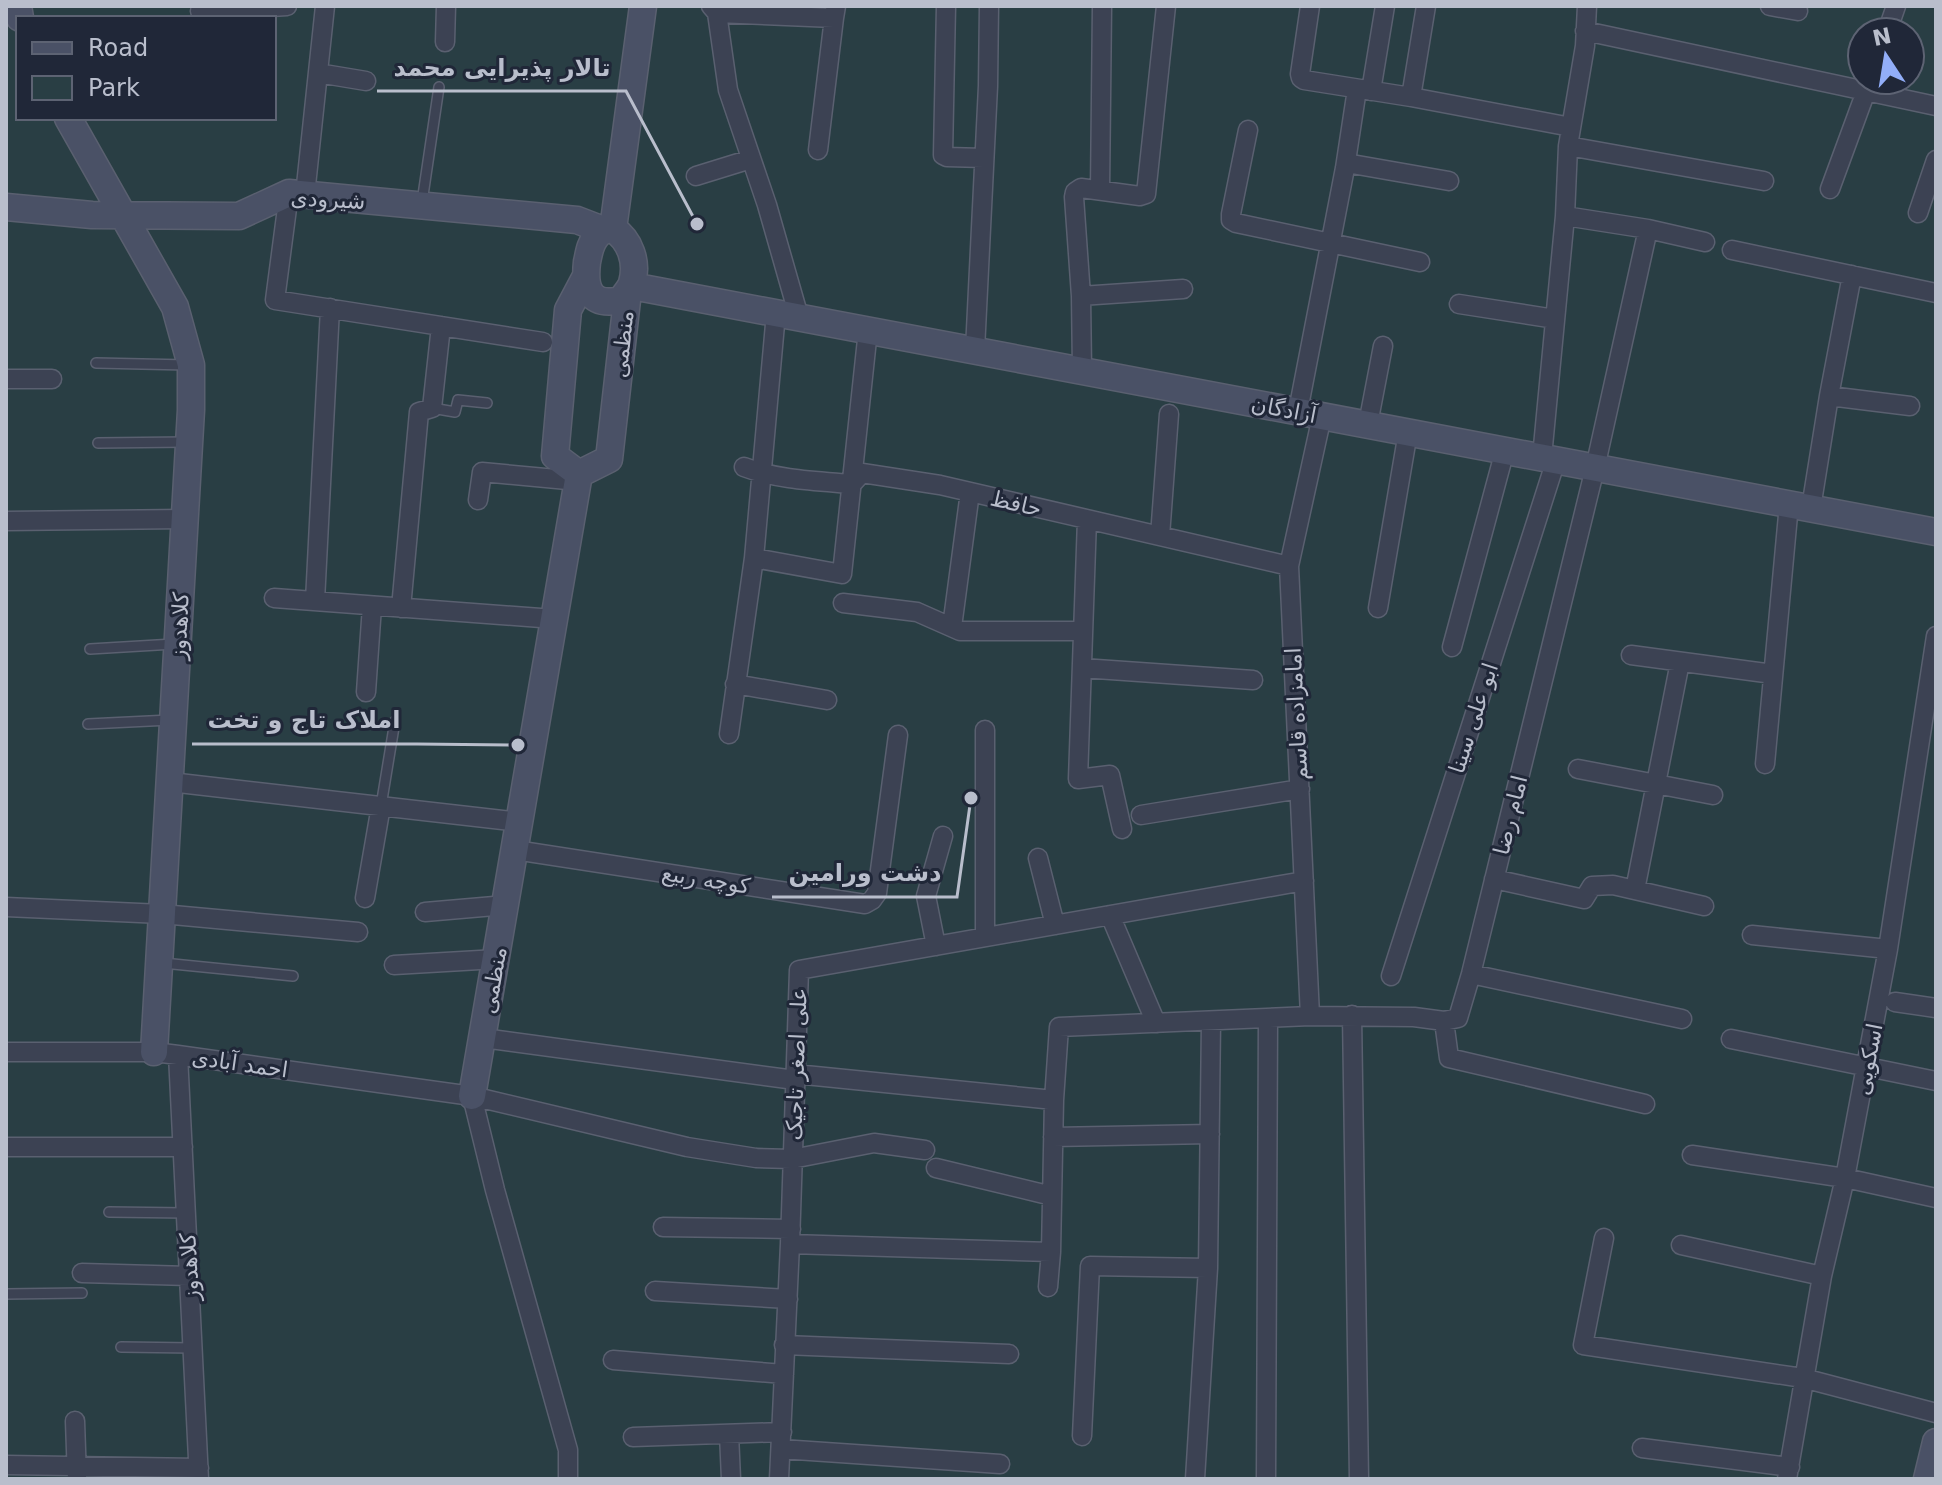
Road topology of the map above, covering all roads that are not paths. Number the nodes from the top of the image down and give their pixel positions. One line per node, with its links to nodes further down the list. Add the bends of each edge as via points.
1 (287, 6): 14 (street)
2 (325, 6): 18 (street)
3 (446, 6): 17 (street)
4 (643, 6): 47 (main road)
5 (946, 6): 32 (street, via 943,155)
6 (989, 6): 32 (street)
7 (1102, 6): 40 (street)
8 (1166, 6): 40 (street, via 1146,194)
9 (1310, 6): 22 (street, via 1301,78)
10 (1385, 6): 22 (street, امامزاده قاسم)
11 (1426, 6): 25 (street)
12 (1587, 6): 16 (street, ابو علی سینا)
13 (714, 10): 15 (street); 33 (street, via 728,90)
14 (200, 12)
15 (835, 12): 31 (street)
16 (1585, 31): 20 (street); 28 (street, ابو علی سینا)
17 (445, 42)
18 (318, 73): 19 (street); 41 (street)
19 (366, 81)
20 (1846, 82)
21 (439, 87): 42 (lane)
22 (1364, 90): 25 (street); 35 (street, امامزاده قاسم)
23 (1864, 96): 39 (street)
24 (1902, 96): 26 (street)
25 (1411, 97): 28 (street)
26 (1936, 106)
27 (69, 120): 45 (main road, کلاهدوز)
28 (1571, 127): 30 (street, ابو علی سینا)
29 (1248, 130): 50 (street, via 1231,220)
30 (1568, 146): 38 (street); 46 (street, ابو علی سینا)
31 (818, 150)
32 (984, 158): 67 (street)
33 (751, 159): 36 (street); 61 (street, via 788,275)
34 (1936, 160): 44 (street)
35 (1346, 163): 37 (street); 50 (street, امامزاده قاسم)
36 (696, 176)
37 (1449, 181)
38 (1764, 181)
39 (1830, 189)
40 (1100, 190): 58 (street, via 1081,188 1074,197)
41 (297, 194): 42 (main road, شیرودی); 45 (main road, شیرودی, via 239,216); 60 (street, via 275,300)
42 (422, 206): 47 (main road, شیرودی, via 577,220)
43 (6, 207): 45 (main road, شیرودی)
44 (1918, 213)
45 (123, 216): 69 (main road, کلاهدوز, via 175,307)
46 (1565, 216): 48 (street); 62 (street, ابو علی سینا)
47 (608, 229): 54 (main road, via 595,238); 55 (main road, via 629,245)
48 (1648, 229): 49 (street); 86 (street, امام رضا)
49 (1705, 242)
50 (1330, 244): 52 (street); 78 (street, امامزاده قاسم)
51 (1732, 250): 53 (street)
52 (1420, 262)
53 (1852, 275): 57 (street); 73 (street)
54 (586, 276): 55 (main road, via 589,293 603,302 621,300); 88 (main road, via 568,310 555,456)
55 (630, 288): 61 (main road, آزادگان); 88 (main road, منظمی, via 609,459)
56 (1183, 289): 58 (street)
57 (1936, 293)
58 (1081, 296): 70 (street)
59 (1459, 304): 62 (street)
60 (330, 308): 63 (street); 101 (street)
61 (788, 315): 64 (main road, آزادگان); 87 (street)
62 (1555, 319): 84 (street, ابو علی سینا)
63 (441, 326): 65 (street); 76 (street)
64 (868, 330): 67 (main road, آزادگان); 89 (street)
65 (543, 342)
66 (1383, 346): 79 (street)
67 (975, 350): 70 (main road, آزادگان)
68 (96, 363): 69 (lane)
69 (191, 365): 81 (main road, کلاهدوز)
70 (1082, 370): 78 (main road, آزادگان)
71 (6, 379): 72 (street)
72 (52, 379)
73 (1829, 396): 75 (street); 92 (street)
74 (487, 403): 76 (lane, via 458,400 455,412)
75 (1910, 406)
76 (432, 408): 104 (street, via 419,412)
77 (1169, 414): 97 (street)
78 (1310, 414): 79 (main road, آزادگان); 99 (street, امامزاده قاسم)
79 (1368, 424): 80 (main road, آزادگان)
80 (1408, 432): 83 (main road, آزادگان); 105 (street)
81 (189, 442): 82 (lane); 93 (main road, کلاهدوز)
82 (98, 443)
83 (1505, 450): 84 (main road, آزادگان); 111 (street)
84 (1549, 459): 86 (main road, آزادگان); 161 (street, ابو علی سینا)
85 (744, 467): 87 (street, حافظ)
86 (1595, 468): 92 (main road, آزادگان); 140 (street, امام رضا)
87 (762, 474): 89 (street, حافظ); 98 (street)
88 (578, 478): 91 (street, via 482,472); 106 (main road, منظمی)
89 (852, 484): 90 (street, حافظ, via 862,473); 98 (street, via 842,574)
90 (970, 492): 94 (street, حافظ); 107 (street)
91 (478, 500)
92 (1800, 506): 96 (main road, آزادگان); 116 (street)
93 (185, 519): 95 (street); 110 (main road, کلاهدوز)
94 (1087, 519): 97 (street, حافظ); 108 (street)
95 (6, 521)
96 (1936, 532)
97 (1160, 536): 99 (street, حافظ)
98 (762, 560): 118 (street)
99 (1289, 566): 131 (street, امامزاده قاسم)
100 (274, 598): 101 (street)
101 (315, 601): 103 (street)
102 (843, 603): 107 (street, via 917,612)
103 (372, 606): 104 (street); 119 (street)
104 (401, 608): 106 (street)
105 (1378, 608)
106 (554, 619): 135 (main road, منظمی)
107 (952, 627): 108 (street)
108 (1083, 631): 115 (street)
109 (1936, 636): 155 (street, اسکویی)
110 (177, 644): 112 (lane); 121 (main road, کلاهدوز)
111 (1452, 647)
112 (90, 649)
113 (1631, 655): 114 (street)
114 (1680, 662): 116 (street); 130 (street)
115 (1082, 668): 117 (street); 136 (street, via 1078,779 1110,775)
116 (1773, 674): 127 (street)
117 (1253, 680)
118 (735, 684): 120 (street); 125 (street)
119 (366, 692)
120 (827, 700)
121 (173, 720): 123 (lane); 129 (main road, کلاهدوز)
122 (395, 721): 133 (lane)
123 (88, 724)
124 (985, 730): 153 (street)
125 (729, 734)
126 (898, 735): 138 (street, کوچه ربیع, via 877,893 865,904)
127 (1765, 764)
128 (1578, 769): 130 (street)
129 (170, 782): 133 (street); 148 (main road, کلاهدوز)
130 (1656, 784): 132 (street); 142 (street)
131 (1300, 789): 134 (street); 141 (street, امامزاده قاسم)
132 (1713, 795)
133 (381, 806): 135 (street); 143 (street)
134 (1141, 815)
135 (520, 822): 138 (main road, منظمی)
136 (1122, 829)
137 (943, 836): 154 (street, via 926,896)
138 (515, 850): 144 (main road, منظمی)
139 (1038, 858): 150 (street)
140 (1494, 879): 142 (street, via 1584,899 1592,886); 159 (street, امام رضا)
141 (1304, 881): 149 (street, علی اصغر تاجیک); 165 (street, امامزاده قاسم)
142 (1635, 890): 145 (street)
143 (365, 898)
144 (506, 905): 147 (street); 156 (main road, منظمی)
145 (1704, 906)
146 (6, 907): 148 (street)
147 (425, 912)
148 (162, 914): 151 (street); 157 (main road, کلاهدوز)
149 (1110, 915): 150 (street, علی اصغر تاجیک); 170 (street)
150 (1055, 925): 153 (street, علی اصغر تاجیک)
151 (358, 932)
152 (1752, 935): 155 (street)
153 (985, 937): 154 (street, علی اصغر تاجیک)
154 (936, 946): 176 (street, علی اصغر تاجیک, via 799,970)
155 (1888, 949): 175 (street, اسکویی)
156 (497, 959): 158 (street); 171 (main road, منظمی)
157 (159, 962): 160 (lane); 174 (main road, کلاهدوز)
158 (394, 965)
159 (1471, 974): 167 (street); 169 (street, امام رضا, via 1458,1018)
160 (293, 976)
161 (1391, 976)
162 (1895, 1002): 163 (street)
163 (1936, 1008)
164 (1352, 1015): 165 (street); 169 (street); 233 (street)
165 (1310, 1016): 166 (street)
166 (1268, 1018): 168 (street); 232 (street)
167 (1682, 1019)
168 (1211, 1021): 170 (street); 181 (street)
169 (1444, 1021): 180 (street, via 1449,1058)
170 (1156, 1023): 179 (street, via 1059,1027)
171 (483, 1038): 176 (street); 178 (main road, منظمی)
172 (1731, 1039): 175 (street)
173 (6, 1052): 174 (street, احمد آبادی)
174 (166, 1053): 178 (street, احمد آبادی); 184 (street, کلاهدوز)
175 (1867, 1067): 177 (street); 189 (street, اسکویی)
176 (795, 1077): 179 (street); 187 (street, علی اصغر تاجیک)
177 (1936, 1081)
178 (472, 1096): 187 (street, احمد آبادی, via 687,1147); 228 (street, منظمی, via 568,1450)
179 (1054, 1100): 182 (street)
180 (1645, 1104)
181 (1210, 1134): 182 (street); 199 (street)
182 (1053, 1137): 190 (street)
183 (6, 1147): 184 (street)
184 (183, 1147): 193 (street, کلاهدوز)
185 (925, 1150): 187 (street, احمد آبادی, via 874,1143)
186 (1692, 1155): 189 (street)
187 (792, 1159): 195 (street, علی اصغر تاجیک)
188 (936, 1168): 190 (street)
189 (1845, 1178): 191 (street); 202 (street, اسکویی)
190 (1052, 1196): 198 (street)
191 (1936, 1198)
192 (109, 1212): 193 (lane)
193 (186, 1213): 201 (street, کلاهدوز)
194 (663, 1227): 195 (street)
195 (790, 1236): 198 (street); 207 (street, علی اصغر تاجیک)
196 (1604, 1238): 214 (street, via 1583,1345)
197 (1681, 1245): 202 (street)
198 (1051, 1252): 203 (street)
199 (1208, 1268): 218 (street, via 1090,1266); 231 (street)
200 (82, 1273): 201 (street)
201 (189, 1276): 210 (street, کلاهدوز)
202 (1822, 1276): 214 (street, اسکویی)
203 (1048, 1287)
204 (655, 1291): 207 (street)
205 (82, 1293): 206 (lane)
206 (6, 1294)
207 (788, 1299): 208 (street, علی اصغر تاجیک)
208 (784, 1345): 211 (street); 213 (street, علی اصغر تاجیک)
209 (121, 1347): 210 (lane)
210 (193, 1348): 227 (street, کلاهدوز)
211 (1009, 1354)
212 (613, 1360): 213 (street)
213 (784, 1374): 220 (street, علی اصغر تاجیک)
214 (1803, 1378): 215 (street); 226 (street, اسکویی)
215 (1936, 1413)
216 (75, 1421): 225 (street)
217 (729, 1434): 219 (street); 220 (street); 229 (street)
218 (1082, 1436)
219 (633, 1437)
220 (781, 1441): 223 (street); 230 (street, علی اصغر تاجیک)
221 (1936, 1442): 234 (main road)
222 (1642, 1448): 226 (street)
223 (1000, 1464)
224 (6, 1465): 225 (street)
225 (77, 1473): 227 (street)
226 (1789, 1473)
227 (199, 1474)
228 (568, 1479)
229 (731, 1479)
230 (779, 1479)
231 (1195, 1479)
232 (1266, 1479)
233 (1359, 1479)
234 (1927, 1479)

